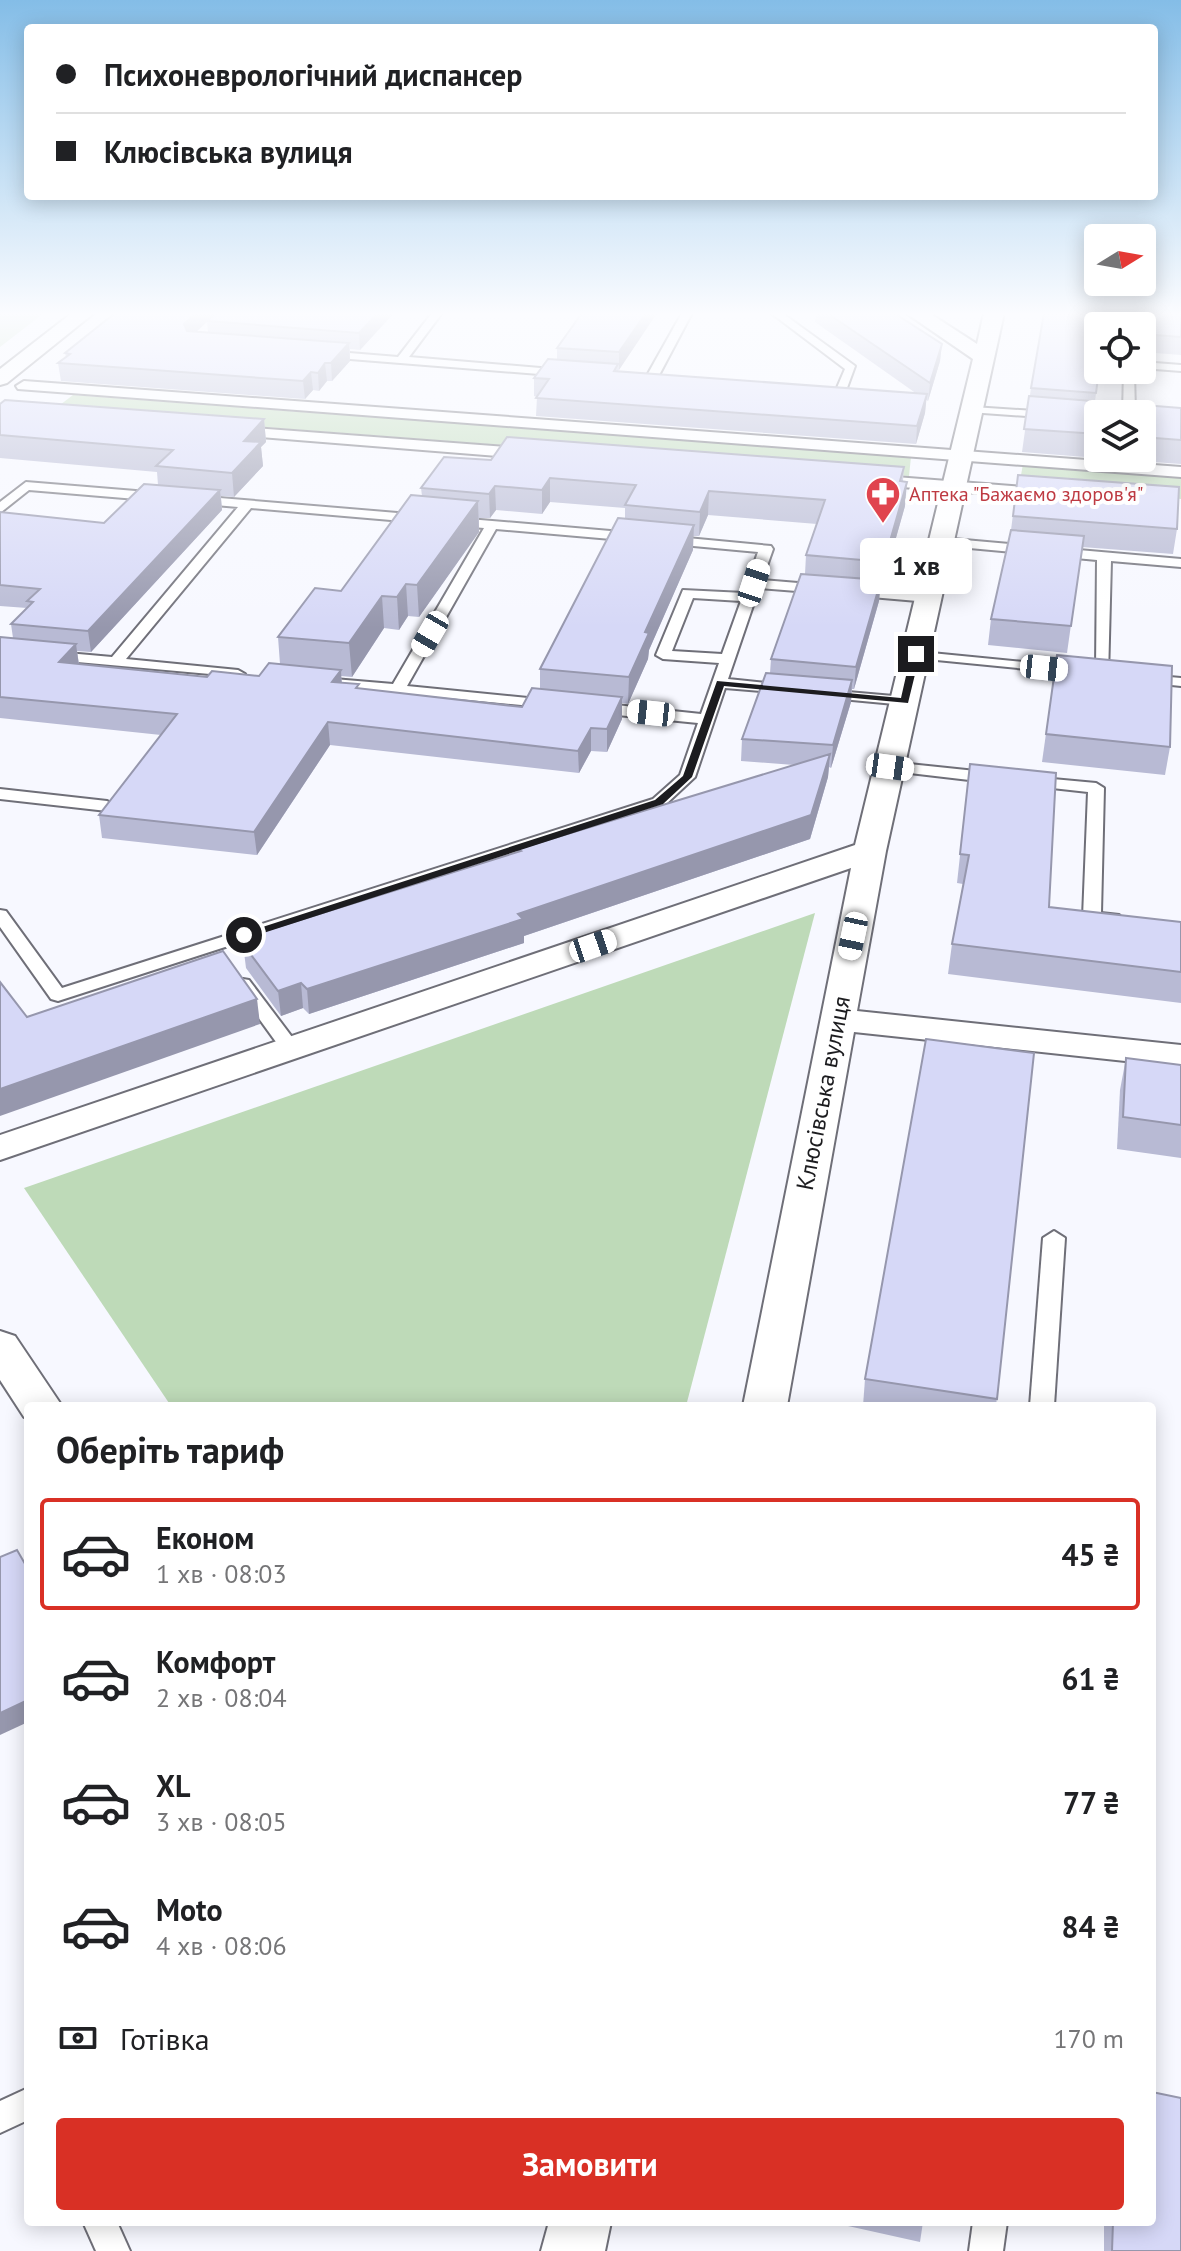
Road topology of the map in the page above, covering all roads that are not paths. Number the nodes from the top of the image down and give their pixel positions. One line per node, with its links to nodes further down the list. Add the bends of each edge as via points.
1 (460, 418): 5 (street)
2 (971, 418): 5 (street, Клюсівська вулиця)
3 (205, 429): 4 (street)
4 (547, 455)
5 (962, 455): 6 (street); 8 (street, Клюсівська вулиця)
6 (1181, 472)
7 (847, 478): 8 (street)
8 (956, 487): 9 (street); 15 (street, Клюсівська вулиця)
9 (1077, 496)
10 (171, 498): 13 (lane, via 26,486)
11 (186, 499): 12 (lane)
12 (247, 505): 14 (lane); 23 (lane)
13 (0, 509)
14 (493, 524): 18 (lane, via 766,549); 29 (lane)
15 (942, 542): 16 (lane); 19 (street, Клюсівська вулиця)
16 (1104, 557): 17 (lane); 25 (lane)
17 (1181, 563)
18 (752, 591): 19 (lane); 22 (lane); 22 (lane, via 688,593 663,655)
19 (929, 598): 21 (street, Клюсівська вулиця)
20 (0, 651): 23 (lane)
21 (916, 654): 25 (lane); 30 (street, Клюсівська вулиця)
22 (728, 659): 28 (lane)
23 (116, 662): 24 (lane)
24 (250, 675)
25 (1119, 676): 27 (lane)
26 (324, 682): 29 (lane)
27 (1181, 682)
28 (721, 683): 30 (lane); 31 (lane)
29 (398, 689): 31 (lane)
30 (905, 701): 32 (street, Клюсівська вулиця)
31 (708, 719): 38 (lane, via 687,777 659,802)
32 (890, 767): 35 (street, Клюсівська вулиця); 37 (lane, via 1096,788 1092,917)
33 (0, 794): 34 (lane)
34 (107, 806)
35 (870, 851): 39 (street, Клюсівська вулиця); 40 (street)
36 (0, 915): 38 (lane, via 58,995)
37 (1137, 922)
38 (225, 957): 40 (lane)
39 (836, 1019): 41 (street); 46 (street, Клюсівська вулиця)
40 (291, 1049): 42 (street)
41 (1181, 1056)
42 (0, 1148)
43 (1054, 1238): 47 (lane)
44 (0, 1346): 45 (street)
45 (37, 1402)
46 (766, 1402)
47 (1042, 1402)
48 (24, 2105): 49 (lane)
49 (0, 2118)
50 (102, 2226): 53 (lane)
51 (579, 2226): 54 (street)
52 (989, 2226): 55 (lane)
53 (113, 2251)
54 (573, 2251)
55 (986, 2251)

